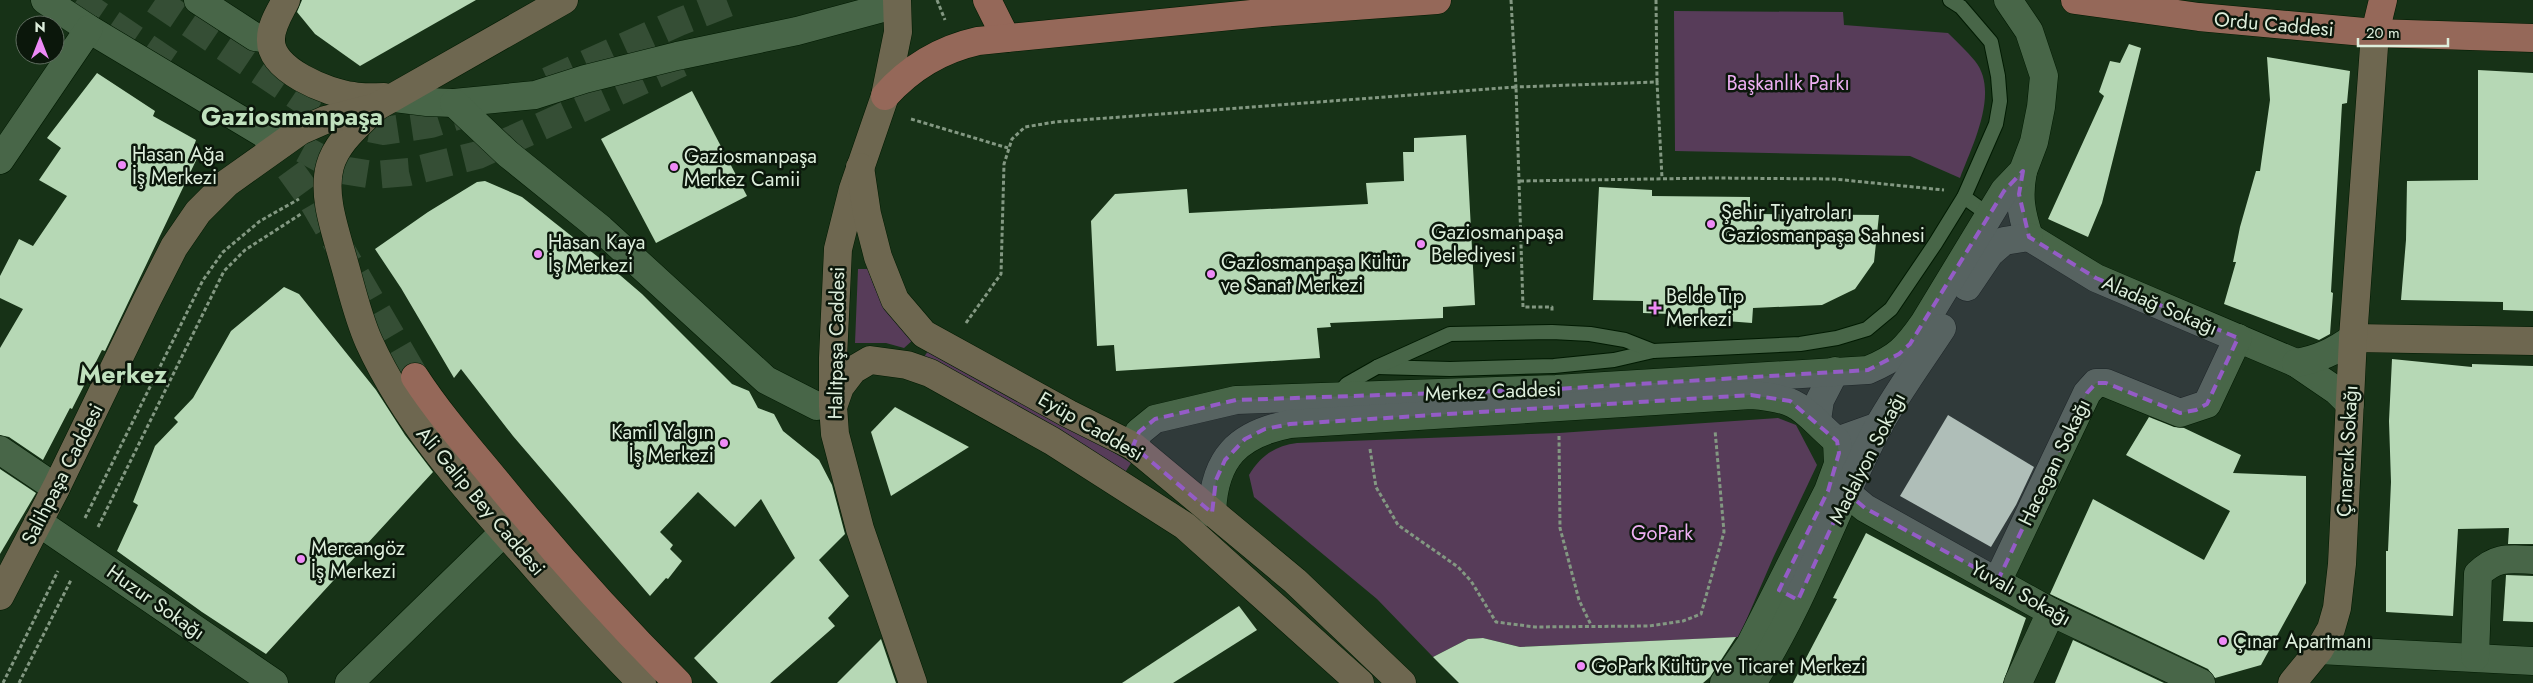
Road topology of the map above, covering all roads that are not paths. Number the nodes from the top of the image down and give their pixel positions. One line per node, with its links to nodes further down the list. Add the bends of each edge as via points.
1 (198, 0): 16 (street, via 256,37)
2 (286, 0): 16 (main road)
3 (986, 0): 14 (main road)
4 (1437, 0): 14 (main road, via 1289,10)
5 (1950, 0): 24 (lane, via 1961,7 1991,42 2000,101 1996,124)
6 (2008, 0): 23 (street, Madalyon Sokağı, via 2029,31 2044,76 2034,142)
7 (2076, 0): 13 (main road, Ordu Caddesi, via 2199,17)
8 (2383, 0): 13 (main road)
9 (56, 3): 12 (street)
10 (548, 4): 18 (main road)
11 (888, 5): 17 (main road, Halitpaşa Caddesi, via 898,32); 19 (street, via 797,32 677,56 535,95)
12 (88, 29): 20 (street); 21 (street)
13 (2375, 34): 15 (main road, Ordu Caddesi); 28 (main road, Çınarcık Sokağı)
14 (1006, 38): 17 (main road, via 955,46 900,79)
15 (2533, 38)
16 (271, 39): 18 (main road, via 278,61 309,81)
17 (885, 96): 22 (main road, Halitpaşa Caddesi)
18 (386, 103): 19 (street); 20 (main road, Salihpaşa Caddesi, via 325,120); 51 (main road, Ali Galip Bey Caddesi, via 336,150 328,187 333,225 368,340 385,373 448,466)
19 (454, 103): 40 (street, via 508,154 602,229 766,380)
20 (281, 144): 46 (main road, Salihpaşa Caddesi, via 227,183 198,212 179,240)
21 (0, 160)
22 (860, 167): 40 (main road, Halitpaşa Caddesi, via 838,250 833,358); 44 (main road, Eyüp Caddesi, via 878,256 895,300 924,334)
23 (2023, 171): 25 (street, Madalyon Sokağı, via 2004,191); 26 (street, via 2019,194)
24 (1964, 197): 25 (lane); 30 (lane, via 1892,309 1867,329 1800,344)
25 (1989, 215): 33 (street, Madalyon Sokağı, via 1910,344 1900,354)
26 (2029, 237): 27 (street, Aladağ Sokağı, via 2096,278); 42 (street, Madalyon Sokağı, via 2004,241 1990,253)
27 (2238, 338): 31 (street, Aladağ Sokağı); 53 (street, Hacegan Sokağı, via 2207,404 2196,410 2180,413 2114,385 2096,383 2086,393)
28 (2353, 338): 29 (main road); 31 (street, via 2336,351); 39 (main road, Çınarcık Sokağı)
29 (2533, 341)
30 (1654, 351): 32 (lane, via 1614,360 1554,366 1450,369); 32 (lane, via 1625,340 1590,334 1450,334)
31 (2296, 364): 39 (street, Aladağ Sokağı, via 2337,391)
32 (1377, 366): 38 (lane, via 1347,384)
33 (1868, 370): 34 (street, Merkez Caddesi); 42 (street, via 1877,378 1882,394 1883,411)
34 (1835, 371): 36 (street, Merkez Caddesi); 41 (street, via 1820,400)
35 (415, 377): 64 (main road, via 434,406 541,536 623,628)
36 (1651, 391): 37 (street, Merkez Caddesi); 41 (street, Merkez Caddesi, via 1773,397 1790,401)
37 (1612, 394): 38 (street, Merkez Caddesi, via 1556,389); 49 (street, Merkez Caddesi, via 1265,429 1245,439 1225,460 1214,487)
38 (1336, 397): 44 (street, Merkez Caddesi, via 1236,400 1190,410 1155,419 1139,432)
39 (2350, 404): 57 (main road, Çınarcık Sokağı, via 2338,599 2331,629)
40 (825, 406): 48 (main road, Eyüp Caddesi, via 853,370 870,360 907,365 930,372 990,405); 65 (main road, Halitpaşa Caddesi, via 860,529)
41 (1817, 420): 43 (street)
42 (1879, 426): 43 (street); 47 (street, Madalyon Sokağı)
43 (1837, 441): 54 (street, Madalyon Sokağı, via 1838,464)
44 (1133, 446): 48 (main road); 49 (main road, Eyüp Caddesi)
45 (0, 450): 46 (street)
46 (56, 488): 50 (main road, Salihpaşa Caddesi)
47 (1847, 493): 53 (street, Yuvalı Sokağı, via 1865,508); 54 (street, Madalyon Sokağı)
48 (1140, 497): 66 (main road, Eyüp Caddesi, via 1185,526)
49 (1212, 513): 60 (main road, Eyüp Caddesi, via 1295,581)
50 (38, 522): 55 (main road, Salihpaşa Caddesi); 61 (street, Huzur Sokağı)
51 (504, 532): 62 (street); 63 (main road, Ali Galip Bey Caddesi)
52 (2533, 560): 58 (street, via 2502,558 2478,574)
53 (1998, 580): 56 (street, Yuvalı Sokağı)
54 (1788, 595): 67 (street, Madalyon Sokağı); 68 (street, Madalyon Sokağı, via 1766,662)
55 (0, 596)
56 (2051, 612): 69 (street); 70 (street, Yuvalı Sokağı)
57 (2319, 650): 58 (street); 71 (main road, Çınarcık Sokağı)
58 (2475, 657): 59 (street)
59 (2533, 661)
60 (1384, 677)
61 (274, 683)
62 (349, 683)
63 (642, 683)
64 (678, 683)
65 (913, 683)
66 (1360, 683)
67 (1724, 683)
68 (1752, 683)
69 (2018, 683)
70 (2201, 683)
71 (2292, 683)

